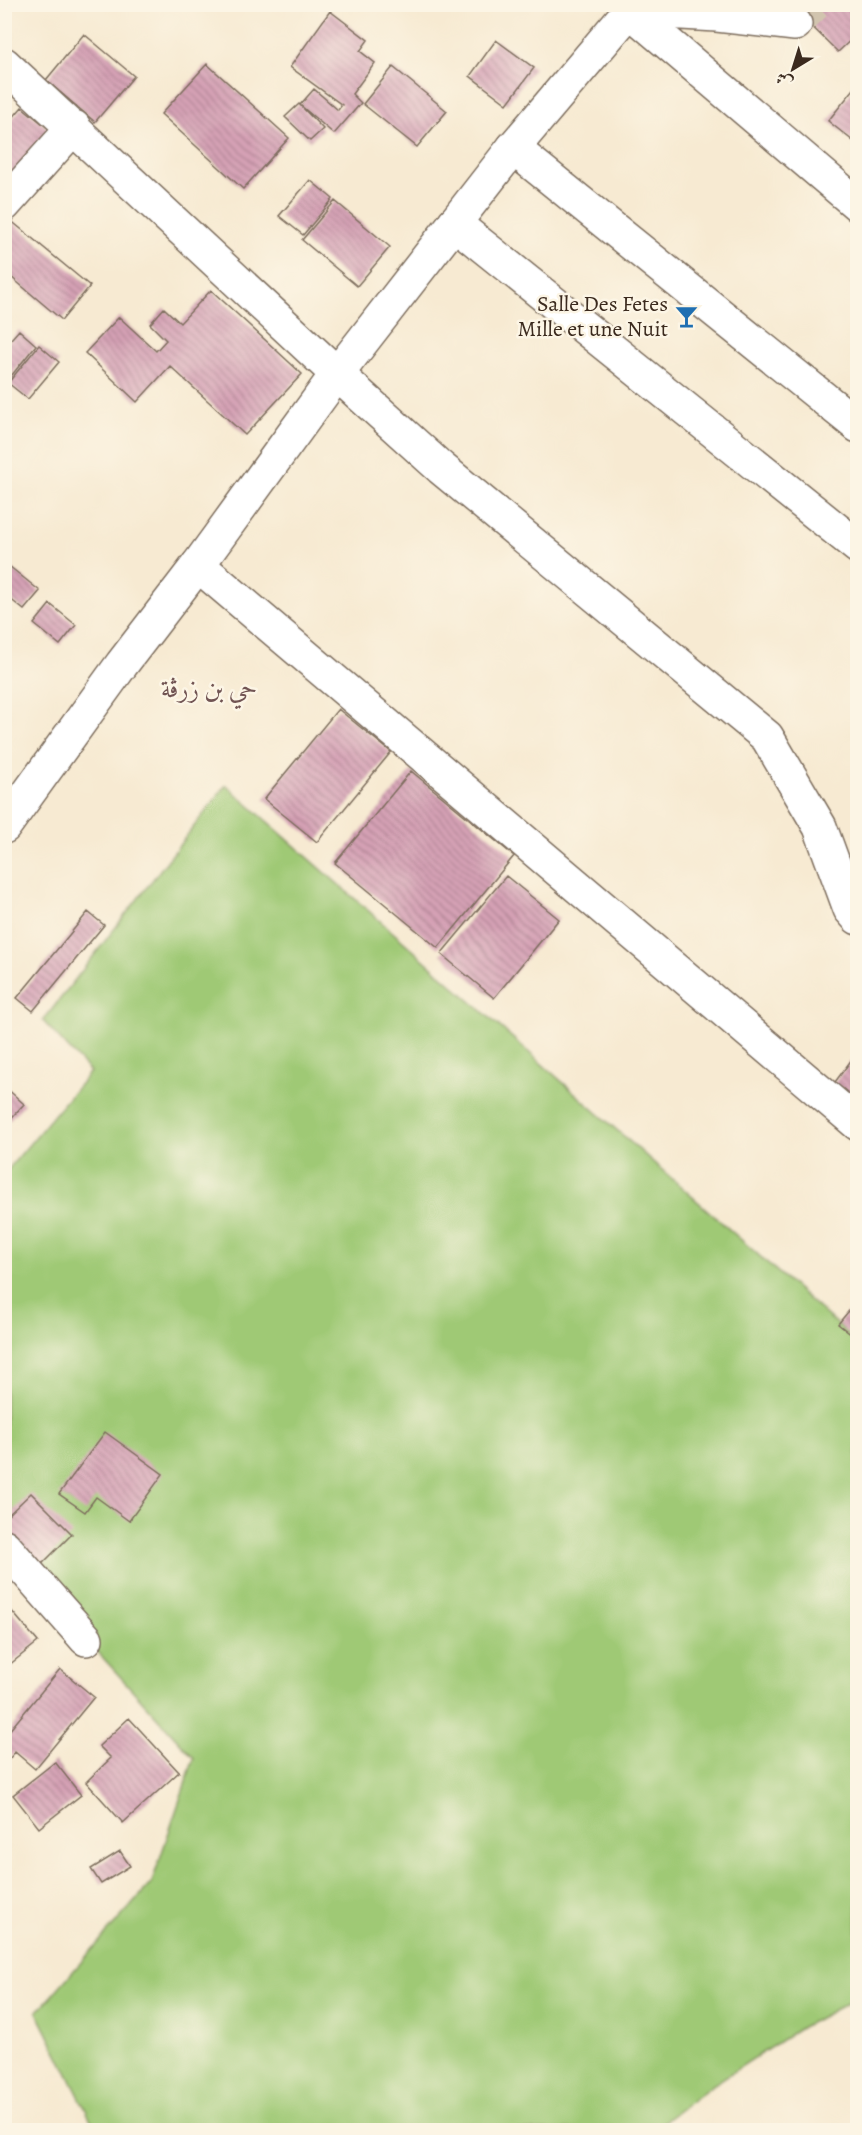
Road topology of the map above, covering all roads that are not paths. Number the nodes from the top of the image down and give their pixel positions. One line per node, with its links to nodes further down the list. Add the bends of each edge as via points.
1 (632, 7): 2 (street); 5 (street); 7 (street)
2 (795, 24)
3 (4, 64): 4 (street)
4 (74, 127): 6 (street); 9 (street)
5 (513, 148): 8 (street); 10 (street)
6 (4, 205)
7 (858, 205)
8 (454, 223): 9 (street); 11 (street)
9 (337, 374): 12 (street); 14 (street, via 441,468 767,737 820,827 850,909)
10 (858, 426)
11 (858, 547)
12 (198, 565): 13 (street); 15 (street)
13 (5, 824)
14 (858, 918)
15 (858, 1124)
16 (4, 1545): 17 (street)
17 (86, 1640)

